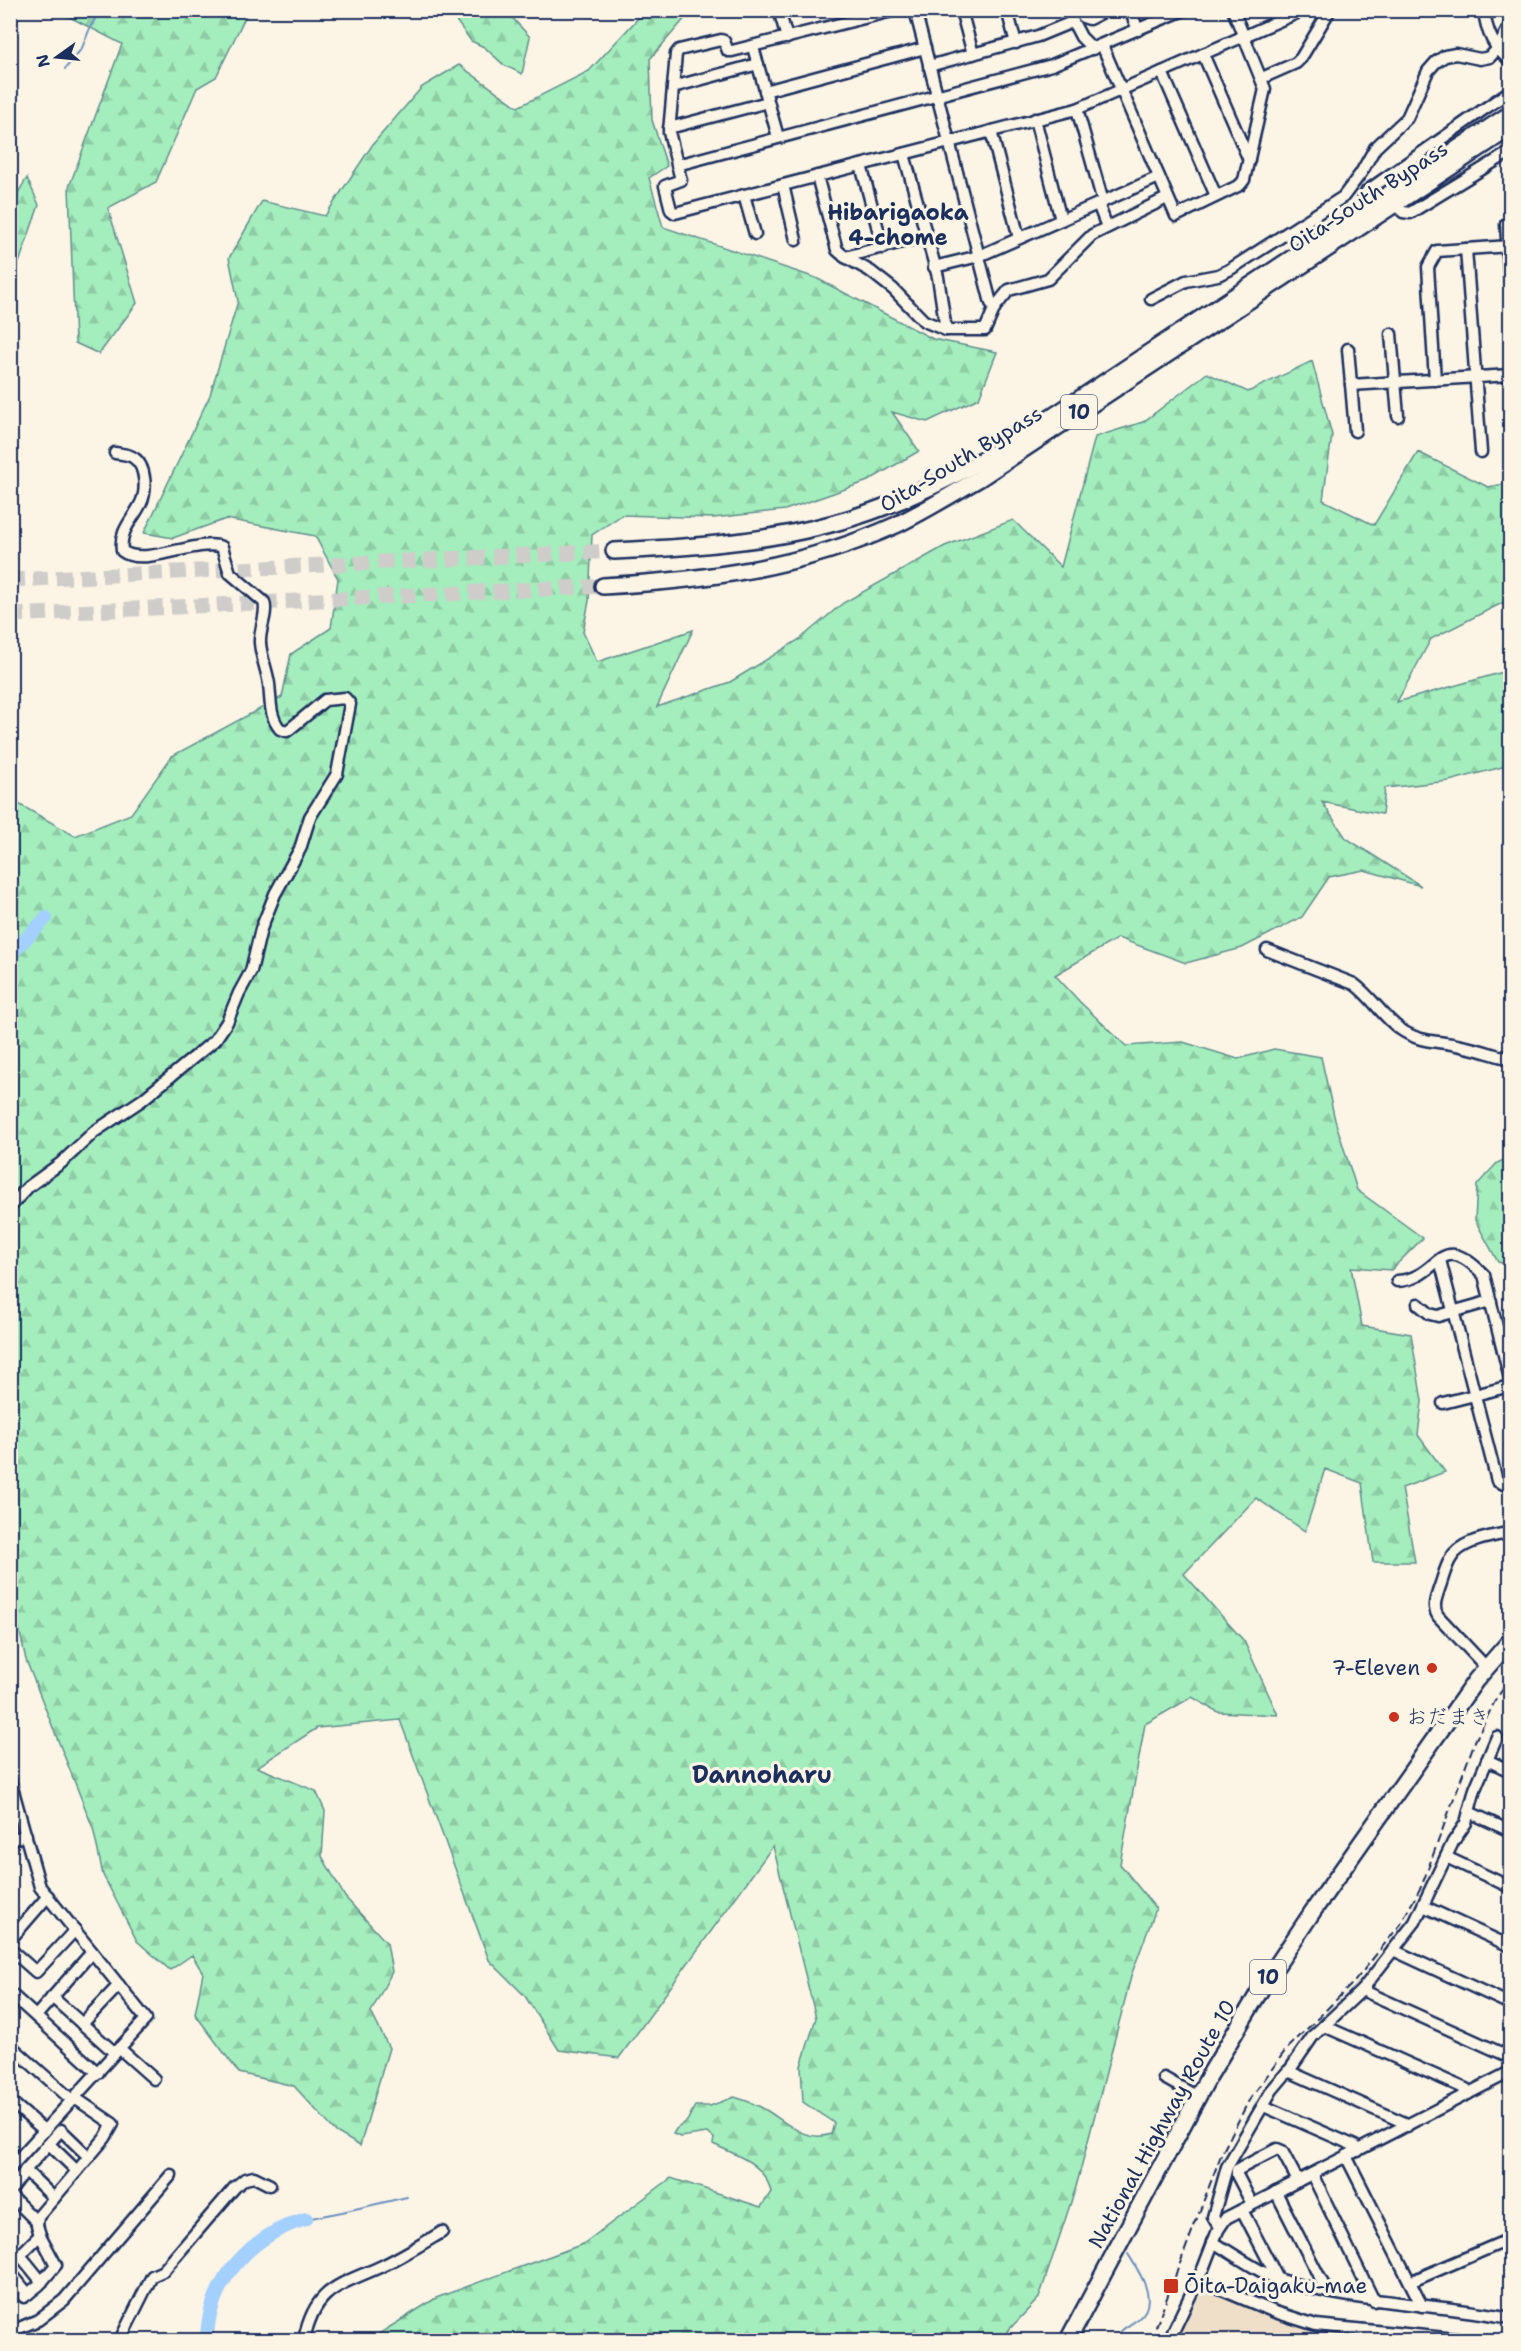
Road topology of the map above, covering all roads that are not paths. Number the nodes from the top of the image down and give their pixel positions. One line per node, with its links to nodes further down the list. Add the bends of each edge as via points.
1 (779, 10): 19 (street)
2 (896, 10): 19 (street)
3 (915, 10): 23 (street)
4 (961, 10): 25 (street)
5 (1007, 10): 20 (street)
6 (1067, 10): 15 (street)
7 (1080, 10): 8 (street, via 1089,19)
8 (1107, 10)
9 (1130, 10): 17 (street)
10 (1184, 10): 17 (street)
11 (1233, 10): 18 (street)
12 (1304, 10): 18 (street)
13 (1330, 10): 31 (street, via 1296,63)
14 (1484, 10): 24 (street)
15 (1072, 22): 20 (street); 22 (street, via 1081,37)
16 (1510, 25): 24 (street)
17 (1138, 30): 22 (street)
18 (1244, 36): 26 (street); 31 (street)
19 (787, 38): 21 (street)
20 (1016, 43): 25 (street)
21 (753, 47): 28 (street); 32 (street, via 728,51 721,40 679,50)
22 (1098, 47): 33 (street); 35 (street, via 1052,65)
23 (925, 48): 29 (street); 36 (street)
24 (1498, 48): 27 (street); 73 (street, via 1484,59 1456,54 1436,62 1407,118 1376,148 1349,191 1337,202 1229,270 1186,281)
25 (973, 54): 29 (street)
26 (1203, 54): 30 (street); 47 (street)
27 (1510, 60)
28 (758, 64): 32 (street); 36 (street)
29 (929, 66): 35 (street)
30 (1162, 72): 33 (street); 54 (street)
31 (1262, 78): 47 (street, via 1265,91)
32 (673, 87): 40 (street)
33 (1121, 90): 37 (street); 51 (street)
34 (1510, 92): 58 (street, via 1367,191 1364,197)
35 (937, 95): 43 (street); 44 (street)
36 (767, 96): 40 (street); 43 (street)
37 (1077, 109): 39 (street); 56 (street)
38 (1510, 114): 58 (highway, Oita-South Bypass / 10)
39 (1035, 119): 42 (street); 59 (street)
40 (669, 128): 48 (street)
41 (1510, 128): 57 (highway, Oita-South Bypass / 10)
42 (991, 131): 44 (street); 64 (street)
43 (778, 136): 48 (street)
44 (949, 142): 46 (street); 69 (street)
45 (1510, 153): 57 (street, via 1410,213)
46 (904, 154): 49 (street); 63 (street)
47 (1249, 161): 54 (street, via 1242,183)
48 (677, 165): 53 (street, via 681,180 665,186 675,213)
49 (861, 165): 50 (street); 67 (street)
50 (817, 176): 52 (street); 70 (street, via 837,250)
51 (1159, 177): 55 (street); 56 (street)
52 (783, 185): 53 (street); 65 (street)
53 (744, 195): 62 (street)
54 (1216, 196): 55 (street, via 1176,216)
55 (1167, 198): 61 (street)
56 (1100, 203): 59 (street); 61 (street)
57 (1395, 204): 88 (highway, Oita-South Bypass / 10, via 980,478 896,525 814,556 761,569 702,579)
58 (1370, 207): 87 (highway, Oita-South Bypass / 10, via 1025,434 917,494 800,532 729,544)
59 (1060, 220): 64 (street)
60 (1506, 224): 66 (street)
61 (1107, 226): 74 (street, via 1092,235 1053,276 1009,290)
62 (754, 234)
63 (925, 236): 67 (street); 71 (street)
64 (1019, 238): 69 (street)
65 (796, 240)
66 (1509, 246): 68 (street); 72 (street)
67 (883, 248): 70 (street)
68 (1466, 249): 79 (street); 80 (street, via 1437,251 1428,267)
69 (979, 256): 71 (street); 74 (street)
70 (845, 257): 75 (street, via 893,289 924,321)
71 (934, 267): 75 (street)
72 (1510, 285)
73 (1151, 299)
74 (995, 307): 75 (street, via 984,330)
75 (946, 330)
76 (1391, 334): 81 (street)
77 (1348, 349): 82 (street)
78 (1510, 375): 79 (street)
79 (1475, 378): 80 (street); 85 (street)
80 (1435, 380): 81 (street)
81 (1395, 383): 82 (street); 83 (street)
82 (1351, 386): 84 (street)
83 (1398, 416)
84 (1354, 431)
85 (1481, 452)
86 (115, 453): 91 (street, via 135,458 144,484 141,504 124,529 123,551 134,556 209,544 222,547 232,576 266,604 260,643 276,724 287,730 326,700 345,698 350,704 345,742 337,774 310,817 300,849 261,929 251,971 215,1040 142,1100 94,1132)
87 (614, 551)
88 (603, 586)
89 (1267, 950): 90 (street, via 1354,984 1386,1017 1416,1038)
90 (1510, 1059)
91 (10, 1207)
92 (1440, 1260): 93 (street, via 1426,1272); 94 (street, via 1452,1253 1480,1271); 96 (street)
93 (1397, 1281)
94 (1491, 1301): 96 (street); 97 (street)
95 (1418, 1304): 96 (street, via 1433,1316)
96 (1454, 1312): 99 (street)
97 (1510, 1379)
98 (1510, 1386): 99 (street)
99 (1475, 1395): 100 (street); 101 (street, via 1497,1481)
100 (1443, 1403)
101 (1510, 1482)
102 (1510, 1533): 104 (street, via 1474,1542 1454,1553 1435,1601 1438,1616)
103 (1510, 1641): 104 (highway, National Highway Route 10 / 10)
104 (1486, 1667): 141 (highway, National Highway Route 10 / 10, via 1287,1948)
105 (1497, 1737): 106 (street)
106 (1487, 1760): 107 (street); 110 (street)
107 (1510, 1771)
108 (10, 1780): 109 (street)
109 (13, 1796): 112 (street)
110 (1469, 1812): 111 (street); 114 (street)
111 (1510, 1831)
112 (26, 1835): 113 (street); 116 (street, via 40,1887)
113 (10, 1840)
114 (1446, 1857): 115 (street); 117 (street)
115 (1510, 1887)
116 (48, 1896): 118 (street); 119 (street)
117 (1423, 1906): 120 (street); 122 (street)
118 (75, 1930): 121 (street, via 36,1972); 123 (street)
119 (10, 1940)
120 (1510, 1946)
121 (10, 1949)
122 (1393, 1950): 125 (street); 128 (street)
123 (92, 1952): 124 (street); 127 (street)
124 (119, 1985): 130 (street); 133 (street, via 146,2019)
125 (1362, 1989): 131 (street); 134 (street)
126 (10, 1993): 129 (street)
127 (52, 1997): 129 (street); 130 (street)
128 (1510, 2004)
129 (36, 2016): 137 (street)
130 (82, 2024): 133 (street)
131 (1324, 2026): 135 (street); 140 (street, via 1466,2089)
132 (10, 2045): 142 (street)
133 (117, 2050): 137 (street); 139 (street)
134 (1510, 2057)
135 (1289, 2071): 145 (street); 162 (street, via 1272,2090 1224,2173 1214,2217)
136 (1510, 2072): 140 (street)
137 (98, 2073): 142 (street)
138 (1164, 2078): 141 (street)
139 (154, 2079)
140 (1468, 2094): 145 (street)
141 (1198, 2097): 181 (highway, National Highway Route 10 / 10)
142 (74, 2099): 146 (street); 150 (street, via 113,2124)
143 (10, 2101): 146 (street)
144 (1266, 2107): 148 (street)
145 (1407, 2126): 148 (street)
146 (45, 2131): 151 (street)
147 (49, 2144): 150 (street, via 61,2130); 151 (street); 152 (street)
148 (1358, 2151): 149 (street)
149 (1346, 2156): 153 (street); 173 (street)
150 (89, 2157): 152 (street)
151 (16, 2164): 158 (street); 159 (street)
152 (77, 2171): 159 (street)
153 (1312, 2174): 155 (street); 175 (street)
154 (171, 2175): 178 (street, via 64,2300 38,2320)
155 (1298, 2181): 157 (street); 160 (street, via 1282,2151 1276,2149 1238,2170)
156 (270, 2185): 179 (street, via 254,2177 236,2187 163,2271 153,2276)
157 (1276, 2192): 160 (street); 174 (street)
158 (10, 2193): 161 (street)
159 (54, 2198): 161 (street)
160 (1247, 2207): 162 (street, via 1226,2218); 171 (street)
161 (36, 2221): 164 (street)
162 (1220, 2227): 166 (street)
163 (442, 2232): 180 (street, via 396,2259 331,2289 315,2308)
164 (40, 2235): 167 (street); 172 (street, via 56,2265)
165 (1510, 2239): 173 (street)
166 (1213, 2242): 170 (street); 171 (street)
167 (20, 2255): 168 (street); 172 (street)
168 (10, 2265)
169 (10, 2272): 172 (street, via 26,2296)
170 (1198, 2280): 182 (street); 183 (street, via 1316,2325)
171 (1278, 2280): 174 (street)
172 (42, 2282)
173 (1410, 2282): 176 (street)
174 (1326, 2290): 175 (street)
175 (1374, 2301): 176 (street)
176 (1422, 2307): 177 (street, via 1472,2310)
177 (1510, 2318)
178 (10, 2332)
179 (120, 2340)
180 (303, 2340)
181 (1068, 2340)
182 (1169, 2340)
183 (1465, 2340)

